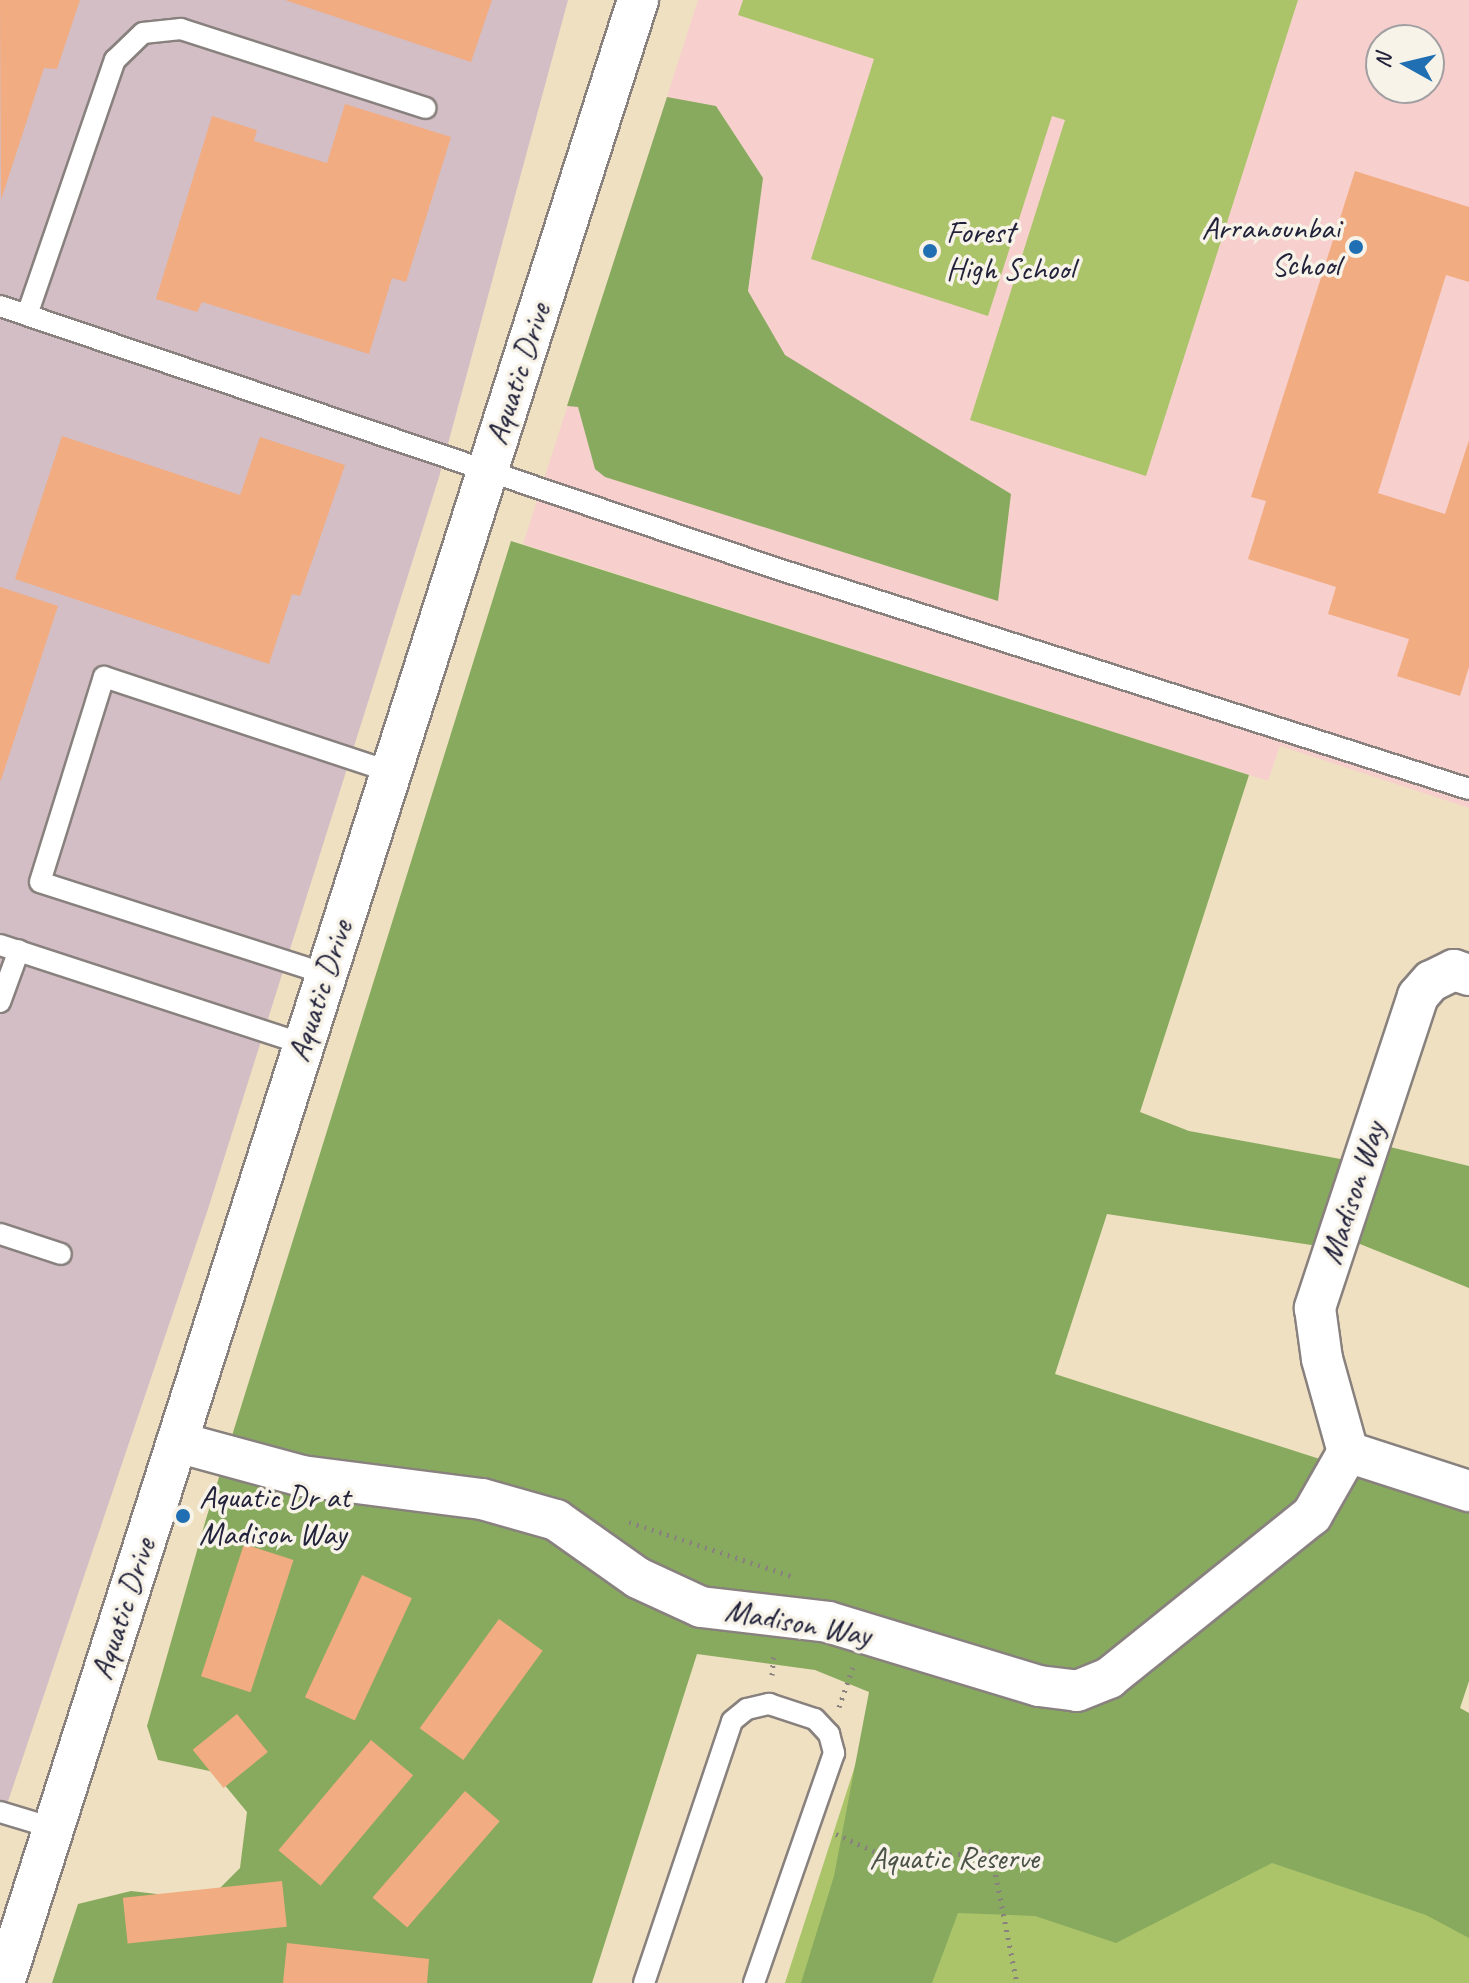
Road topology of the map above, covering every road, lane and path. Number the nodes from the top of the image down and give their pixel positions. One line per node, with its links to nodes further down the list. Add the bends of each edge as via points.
1 (638, 0): 5 (street, Aquatic Drive)
2 (426, 108): 4 (lane, via 181,29 143,33 115,60)
3 (0, 306): 4 (lane)
4 (27, 315): 5 (lane)
5 (487, 469): 6 (street, Aquatic Drive); 7 (lane, via 781,570)
6 (391, 772): 9 (street, Aquatic Drive); 9 (lane, via 104,677 40,882)
7 (1469, 789)
8 (9, 947): 11 (lane); 12 (lane)
9 (326, 974): 12 (street, Aquatic Drive)
10 (1469, 975): 16 (street, Madison Way, via 1454,970 1431,981 1418,996 1315,1308 1322,1359)
11 (0, 1002)
12 (303, 1044): 15 (street, Aquatic Drive)
13 (0, 1234): 14 (lane)
14 (61, 1254)
15 (177, 1442): 20 (street, Madison Way, via 302,1476 482,1499 556,1520 638,1578 701,1607); 26 (street, Aquatic Drive)
16 (1348, 1452): 17 (street); 21 (street, Madison Way, via 1312,1515 1109,1678 1077,1691 1039,1686)
17 (1469, 1491)
18 (613, 1515): 19 (path)
19 (797, 1577)
20 (778, 1617): 21 (street, Madison Way); 22 (path)
21 (865, 1632): 23 (path)
22 (769, 1704): 23 (lane, via 815,1719); 28 (lane, via 747,1709 732,1721)
23 (829, 1734): 25 (lane, via 834,1753)
24 (0, 1812): 26 (lane)
25 (810, 1822): 29 (lane); 30 (path, via 894,1860 991,1851)
26 (53, 1828): 27 (street, Aquatic Drive)
27 (4, 1983)
28 (644, 1983)
29 (754, 1983)
30 (1017, 1983)

